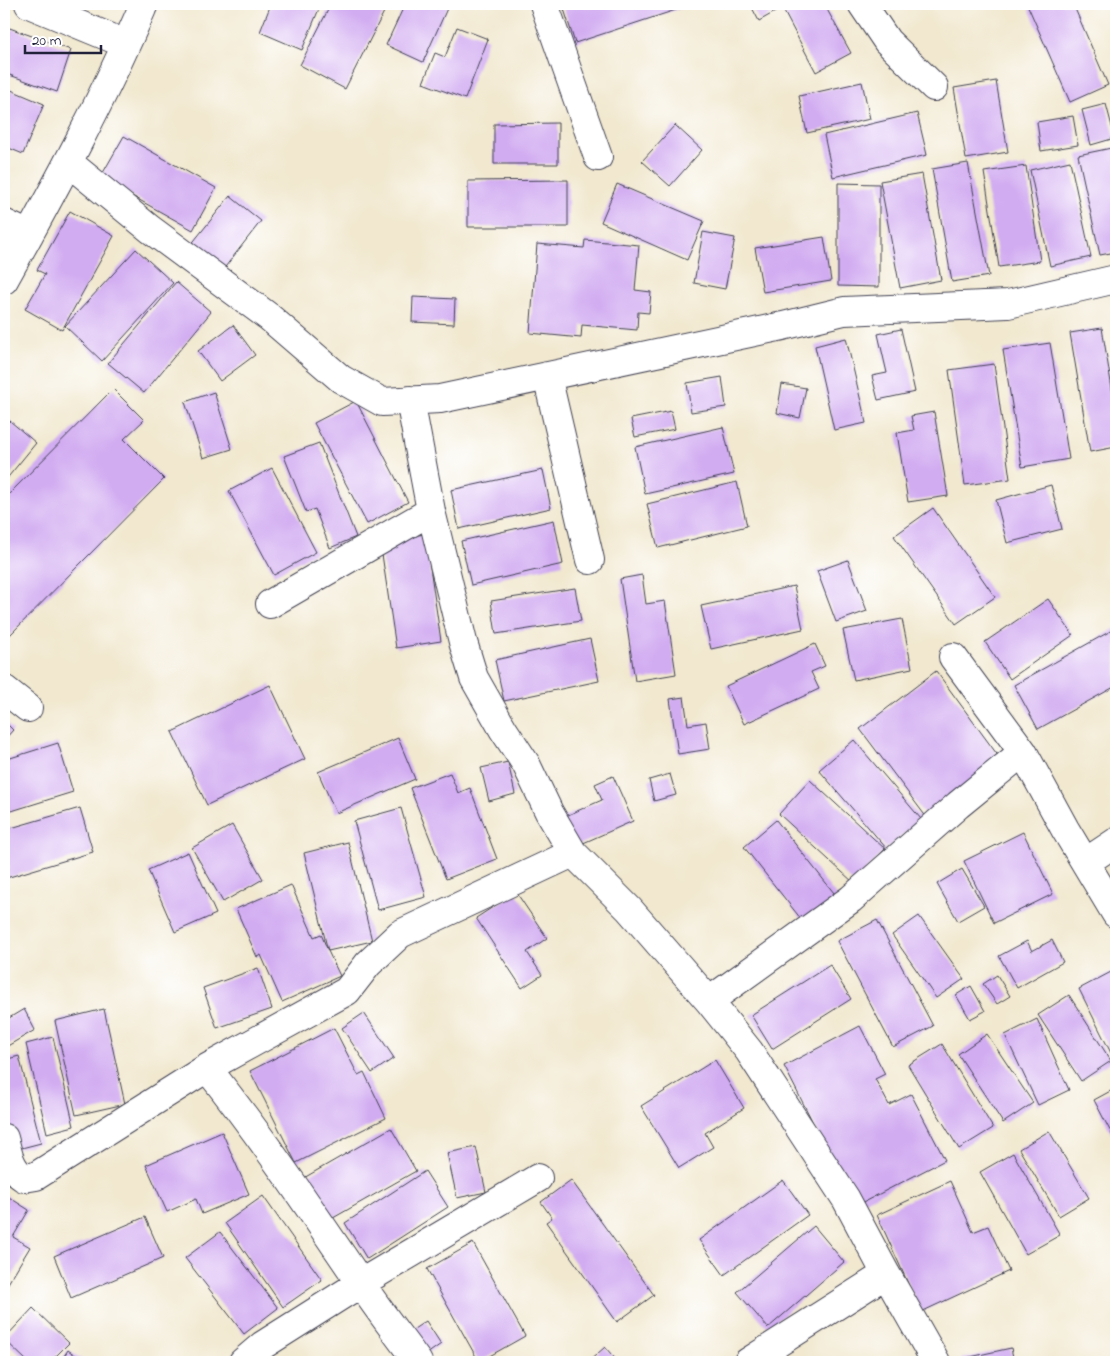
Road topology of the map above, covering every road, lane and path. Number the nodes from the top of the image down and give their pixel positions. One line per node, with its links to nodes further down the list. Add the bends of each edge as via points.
1 (29, 4): 5 (street)
2 (144, 4): 5 (street)
3 (544, 4): 7 (street)
4 (862, 4): 6 (street, via 888,40)
5 (126, 44): 8 (street)
6 (934, 87)
7 (598, 157)
8 (68, 162): 10 (street); 14 (street, via 150,229 269,317 341,379 382,402)
9 (4, 223): 10 (street)
10 (29, 235): 12 (street)
11 (1116, 278): 13 (street, via 1008,304 844,311)
12 (4, 280)
13 (547, 376): 14 (street, via 440,399); 16 (street)
14 (410, 400): 15 (street)
15 (431, 511): 17 (street); 23 (street, via 474,678 526,764)
16 (590, 560)
17 (270, 604)
18 (952, 657): 21 (street)
19 (4, 689): 20 (street)
20 (28, 708)
21 (1023, 752): 24 (street); 26 (street, via 850,898)
22 (1116, 842): 24 (street)
23 (573, 853): 26 (street, via 629,909); 27 (street, via 400,934 368,964 347,991)
24 (1086, 862): 25 (street)
25 (1116, 914)
26 (708, 1001): 30 (street, via 749,1051 846,1199)
27 (208, 1068): 28 (street, via 36,1176 24,1178 17,1174); 31 (street, via 327,1231)
28 (4, 1138)
29 (538, 1178): 31 (street)
30 (886, 1274): 34 (street); 35 (street)
31 (361, 1284): 32 (street, via 263,1345); 33 (street)
32 (243, 1362)
33 (418, 1362)
34 (748, 1362)
35 (936, 1362)

